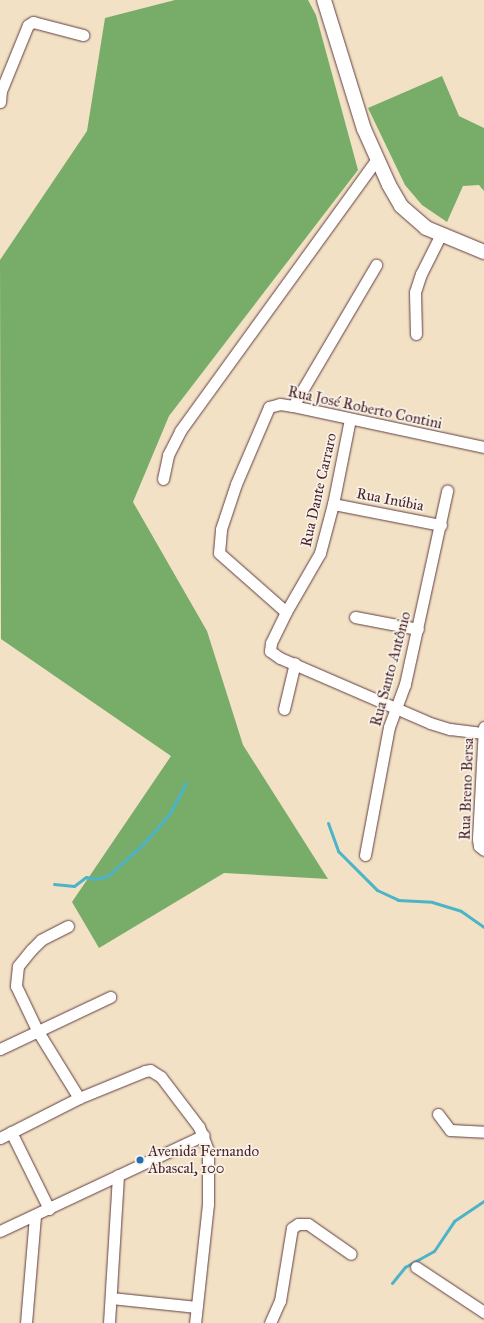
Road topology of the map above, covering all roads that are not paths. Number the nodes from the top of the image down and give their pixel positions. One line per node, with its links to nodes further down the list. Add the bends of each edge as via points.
1 (324, 0): 4 (street)
2 (83, 35): 3 (street, via 33,22 28,25)
3 (0, 97)
4 (376, 160): 5 (street, via 401,206 426,228); 12 (street, via 180,431 168,455)
5 (440, 236): 6 (street); 8 (street, via 415,292)
6 (484, 252)
7 (376, 265): 9 (street)
8 (416, 334)
9 (293, 406): 10 (street, Rua José Roberto Contini); 16 (street, Rua José Roberto Contini, via 272,405 265,411 236,484 221,529 219,546 220,556)
10 (350, 420): 11 (street, Rua José Roberto Contini); 14 (street, Rua Dante Carraro)
11 (484, 447)
12 (163, 479)
13 (447, 492): 15 (street, Rua Santo Antônio)
14 (333, 504): 15 (street, Rua Inúbia); 16 (street, Rua Dante Carraro, via 315,564)
15 (441, 525): 18 (street, Rua Santo Antônio)
16 (286, 612): 19 (street, Rua Dante Carraro, via 271,643 270,651)
17 (355, 617): 18 (street)
18 (418, 629): 21 (street, Rua Santo Antônio)
19 (295, 663): 20 (street); 21 (street)
20 (284, 709)
21 (398, 709): 23 (street, via 442,727); 25 (street, Rua Santo Antônio, via 389,728)
22 (484, 727): 23 (street, Rua Breno Bersa)
23 (484, 733): 24 (street, Rua Breno Bersa, via 478,839 479,846)
24 (484, 850)
25 (365, 855)
26 (68, 926): 28 (street, via 41,940 18,966 15,975 16,986)
27 (110, 997): 28 (street)
28 (38, 1030): 29 (street); 30 (street)
29 (0, 1049)
30 (79, 1098): 32 (street); 34 (street, via 150,1070 161,1077)
31 (438, 1114): 33 (street, via 450,1130)
32 (11, 1132): 35 (street); 37 (street)
33 (484, 1132)
34 (204, 1135): 36 (street); 43 (street, via 210,1171)
35 (0, 1138)
36 (118, 1175): 37 (street); 42 (street)
37 (49, 1209): 38 (street)
38 (35, 1215): 39 (street); 45 (street)
39 (0, 1231)
40 (351, 1254): 48 (street, via 308,1224 298,1224 292,1228 280,1301)
41 (416, 1267): 44 (street)
42 (112, 1298): 43 (street); 46 (street)
43 (197, 1307): 47 (street)
44 (484, 1312)
45 (26, 1323)
46 (109, 1323)
47 (195, 1323)
48 (270, 1323)

